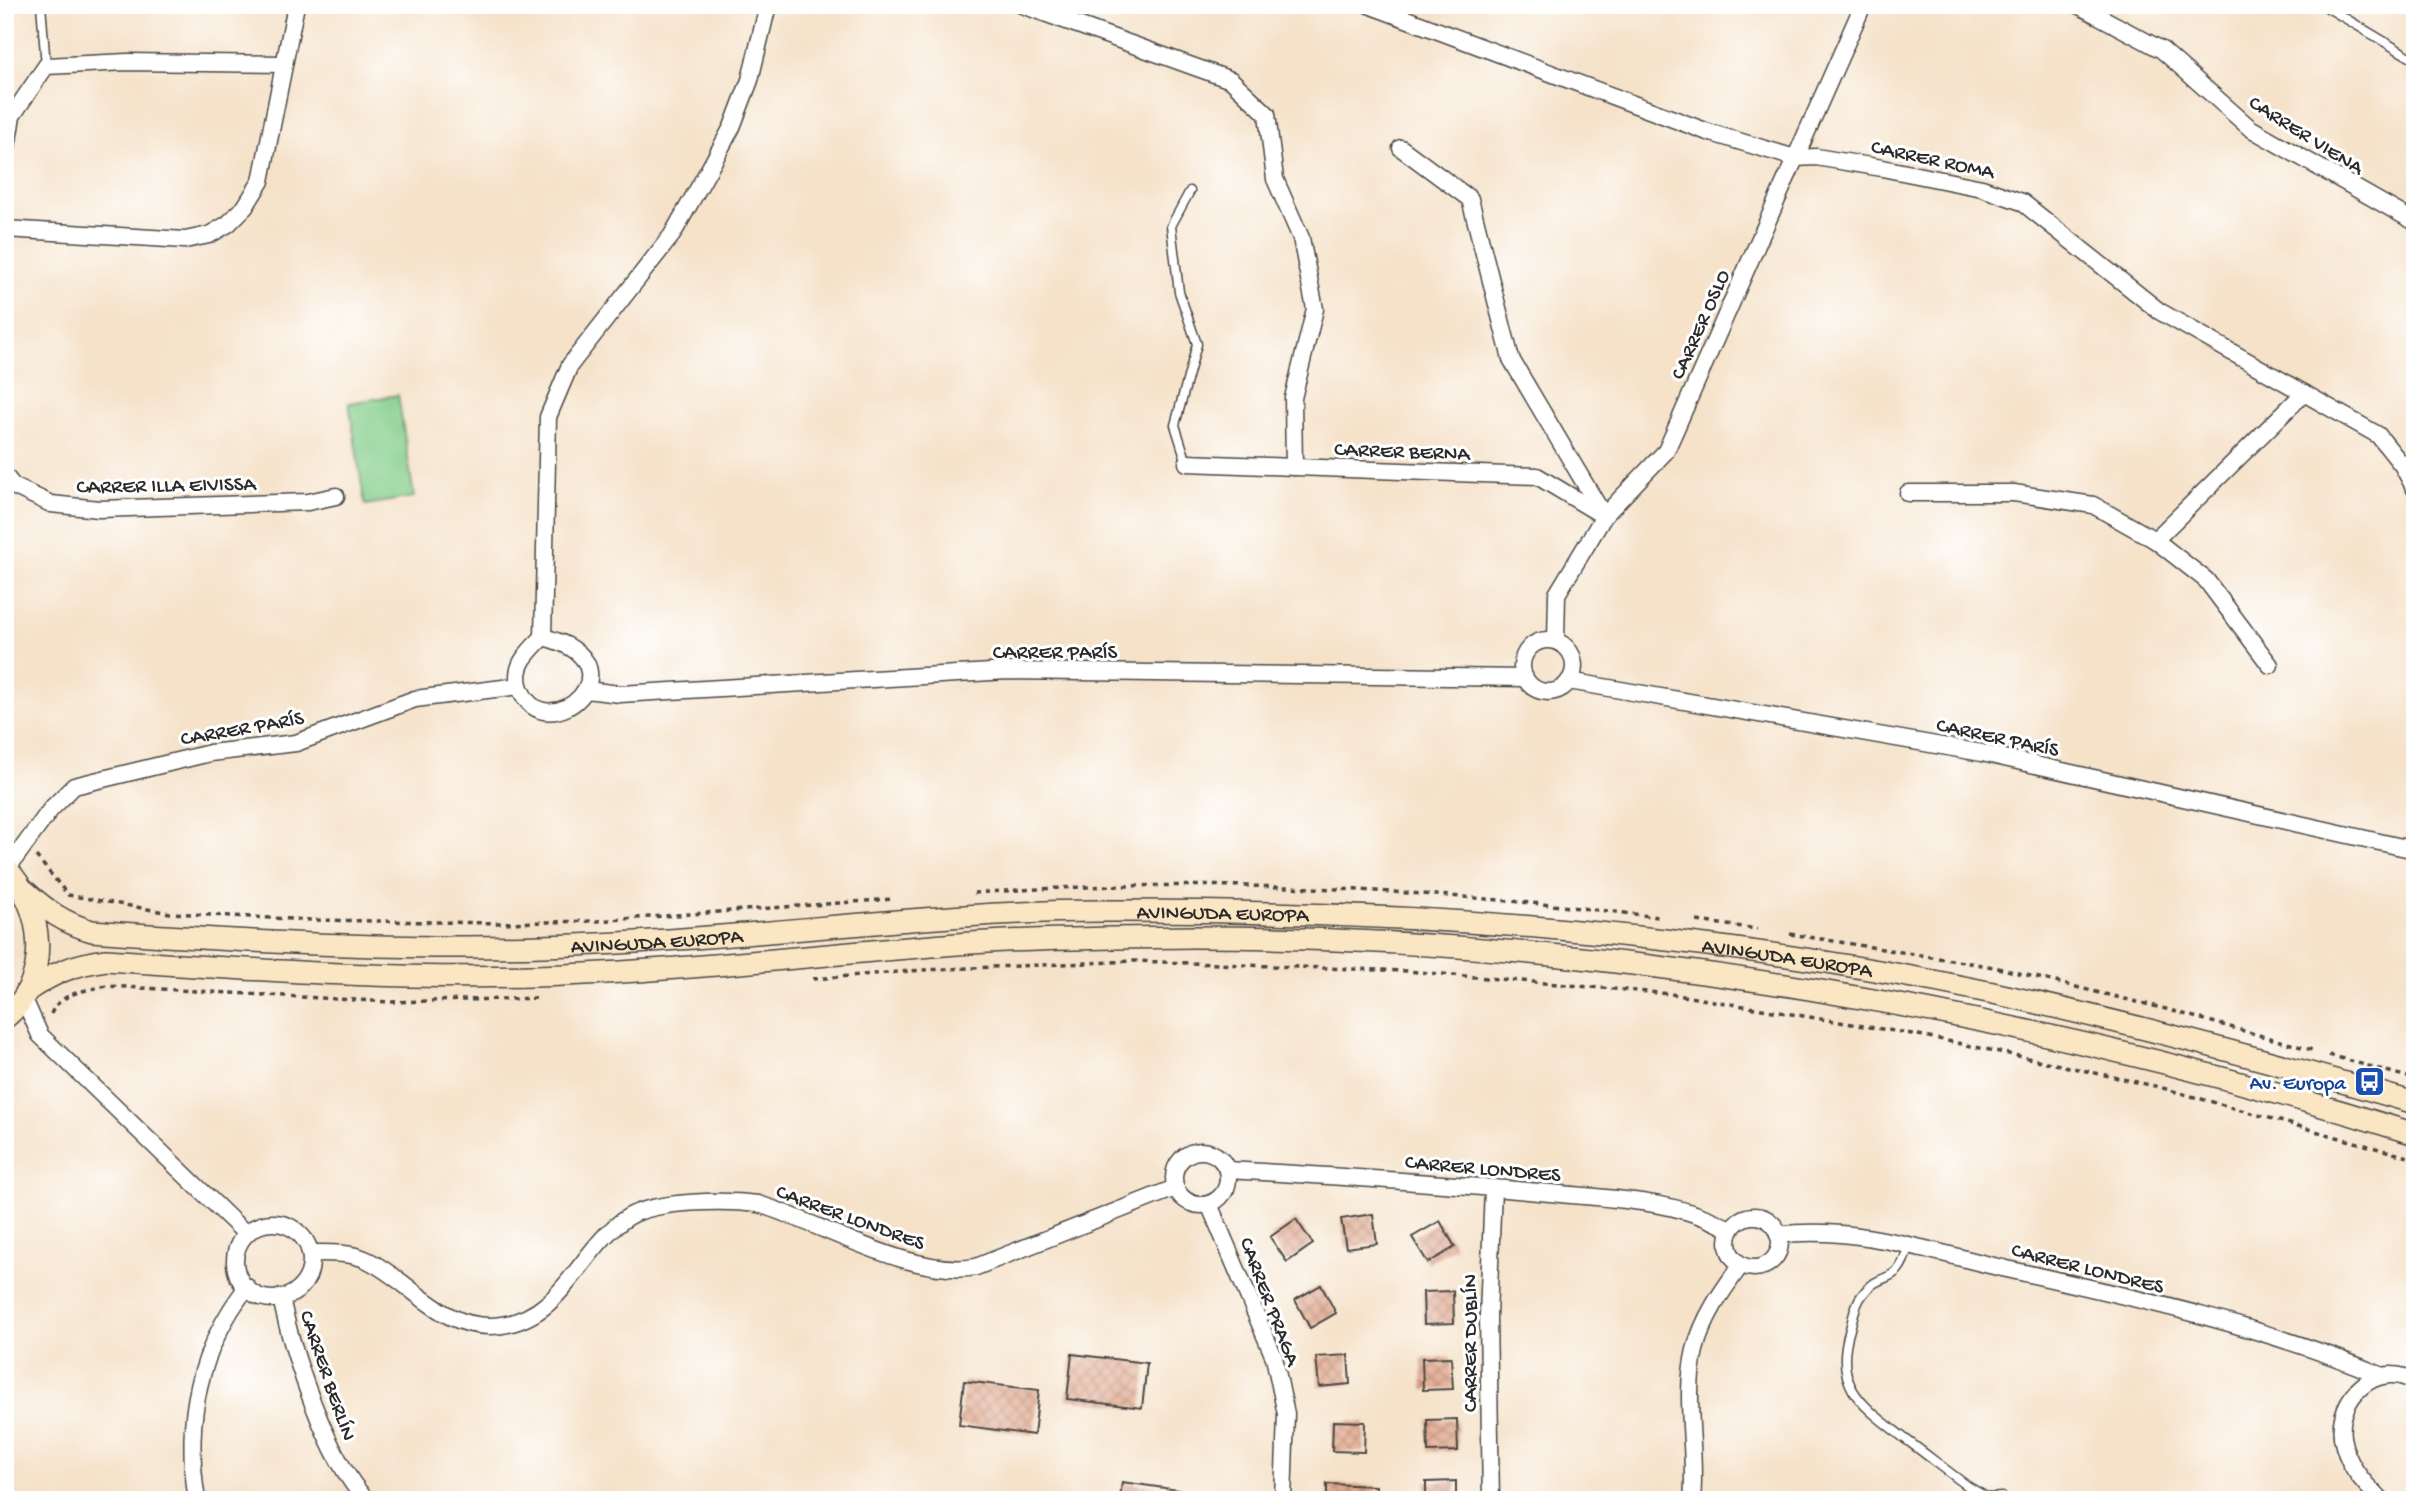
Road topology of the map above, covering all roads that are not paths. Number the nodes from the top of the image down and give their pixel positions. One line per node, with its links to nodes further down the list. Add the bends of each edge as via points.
1 (41, 5): 11 (lane)
2 (296, 5): 10 (street)
3 (768, 5): 27 (street, via 750,80 722,146 672,235 570,365 548,417)
4 (1021, 5): 20 (street, via 1231,80 1266,114 1275,178 1301,238 1315,309 1293,398)
5 (1369, 5): 13 (street, CARRER ROMA, via 1707,132)
6 (1863, 5): 13 (street, CARRER OSLO)
7 (2323, 5): 9 (lane)
8 (2085, 6): 16 (street, CARRER VIENA, via 2162,50 2250,128)
9 (2415, 60)
10 (284, 64): 11 (street); 17 (street, via 261,181 245,207 218,231 185,240)
11 (47, 66): 14 (street, via 12,116)
12 (1401, 148): 25 (street, via 1470,199 1511,359)
13 (1795, 158): 18 (street, CARRER ROMA, via 1816,157 1982,188 2022,202 2152,307); 25 (street, CARRER OSLO, via 1666,451)
14 (5, 159)
15 (1190, 191): 19 (lane, via 1171,226 1179,292 1197,344 1175,425)
16 (2415, 222)
17 (5, 229)
18 (2304, 393): 22 (street, CARRER ROMA, via 2378,435); 26 (street)
19 (1187, 463): 20 (street, CARRER BERNA)
20 (1294, 467): 25 (street, CARRER BERNA, via 1537,476)
21 (5, 476): 24 (street, CARRER ILLA EIVISSA, via 13,486 51,504 99,509 308,502)
22 (2415, 489)
23 (1908, 493): 26 (street, via 2014,493 2094,505)
24 (336, 496)
25 (1604, 516): 28 (street, CARRER OSLO, via 1557,594)
26 (2155, 540): 29 (street, via 2206,580)
27 (543, 637): 32 (street, via 524,655); 33 (street, via 573,647 584,659 589,671)
28 (1556, 641): 30 (street, via 1547,639 1531,646 1522,661); 31 (street, via 1573,658)
29 (2270, 665)
30 (1525, 678): 31 (street, via 1546,692); 33 (street, CARRER PARÍS, via 1008,670 620,694)
31 (1569, 681): 34 (street, CARRER PARÍS, via 1982,752)
32 (519, 686): 33 (street, via 531,704 558,711 570,708); 35 (street, CARRER PARÍS, via 415,699 296,743 210,753 74,786 51,808)
33 (586, 690)
34 (2415, 849)
35 (6, 868): 36 (main road)
36 (25, 891): 37 (main road, AVINGUDA EUROPA, via 48,912 92,931 377,947 602,944); 39 (main road, via 35,915 38,940 36,966)
37 (1044, 912): 38 (main road); 41 (main road, AVINGUDA EUROPA, via 1353,914 1716,947 1989,992 2186,1038)
38 (1045, 941): 39 (main road, AVINGUDA EUROPA, via 552,975 366,975 106,960 62,970); 42 (main road, AVINGUDA EUROPA, via 1198,937 1353,942 1771,982 2078,1041)
39 (25, 994): 40 (main road); 48 (street, via 40,1035)
40 (5, 1018)
41 (2415, 1103)
42 (2415, 1134)
43 (1227, 1170): 44 (street, via 1217,1155 1191,1152 1177,1164); 45 (street, CARRER LONDRES); 46 (street, via 1222,1196)
44 (1175, 1188): 46 (street, via 1189,1203); 51 (street, CARRER LONDRES, via 956,1271 921,1265 758,1204 736,1201 656,1207 613,1229 542,1309 499,1325 470,1323 443,1314 365,1259)
45 (1493, 1188): 47 (street, CARRER LONDRES, via 1664,1206 1696,1213); 61 (street, CARRER DUBLÍN, via 1488,1316)
46 (1209, 1204): 60 (street, CARRER PRAGA, via 1274,1357 1286,1414)
47 (1731, 1230): 49 (street, via 1753,1216 1770,1222); 52 (street, via 1728,1245)
48 (246, 1234): 51 (street, via 265,1223 290,1226); 53 (street, via 235,1259)
49 (1778, 1235): 50 (street, CARRER LONDRES, via 1816,1231); 52 (street, via 1780,1245 1772,1261 1757,1268)
50 (1908, 1246): 55 (street, CARRER LONDRES, via 2253,1330 2317,1348); 57 (lane, via 1898,1272 1868,1288 1858,1303 1844,1349 1849,1386 1864,1407 1969,1487 1988,1498)
51 (310, 1253): 54 (street, via 306,1279)
52 (1741, 1265): 62 (street, via 1717,1298 1695,1349 1690,1387)
53 (247, 1287): 54 (street, via 263,1297); 58 (street, via 214,1339 198,1383 191,1455)
54 (281, 1297): 59 (street, CARRER BERLÍN, via 327,1440)
55 (2380, 1375): 56 (street, CARRER LONDRES); 63 (street, via 2354,1392 2342,1424 2352,1464)
56 (2415, 1382)
57 (2002, 1497)
58 (197, 1500)
59 (366, 1500)
60 (1283, 1500)
61 (1490, 1500)
62 (1692, 1500)
63 (2382, 1500)

